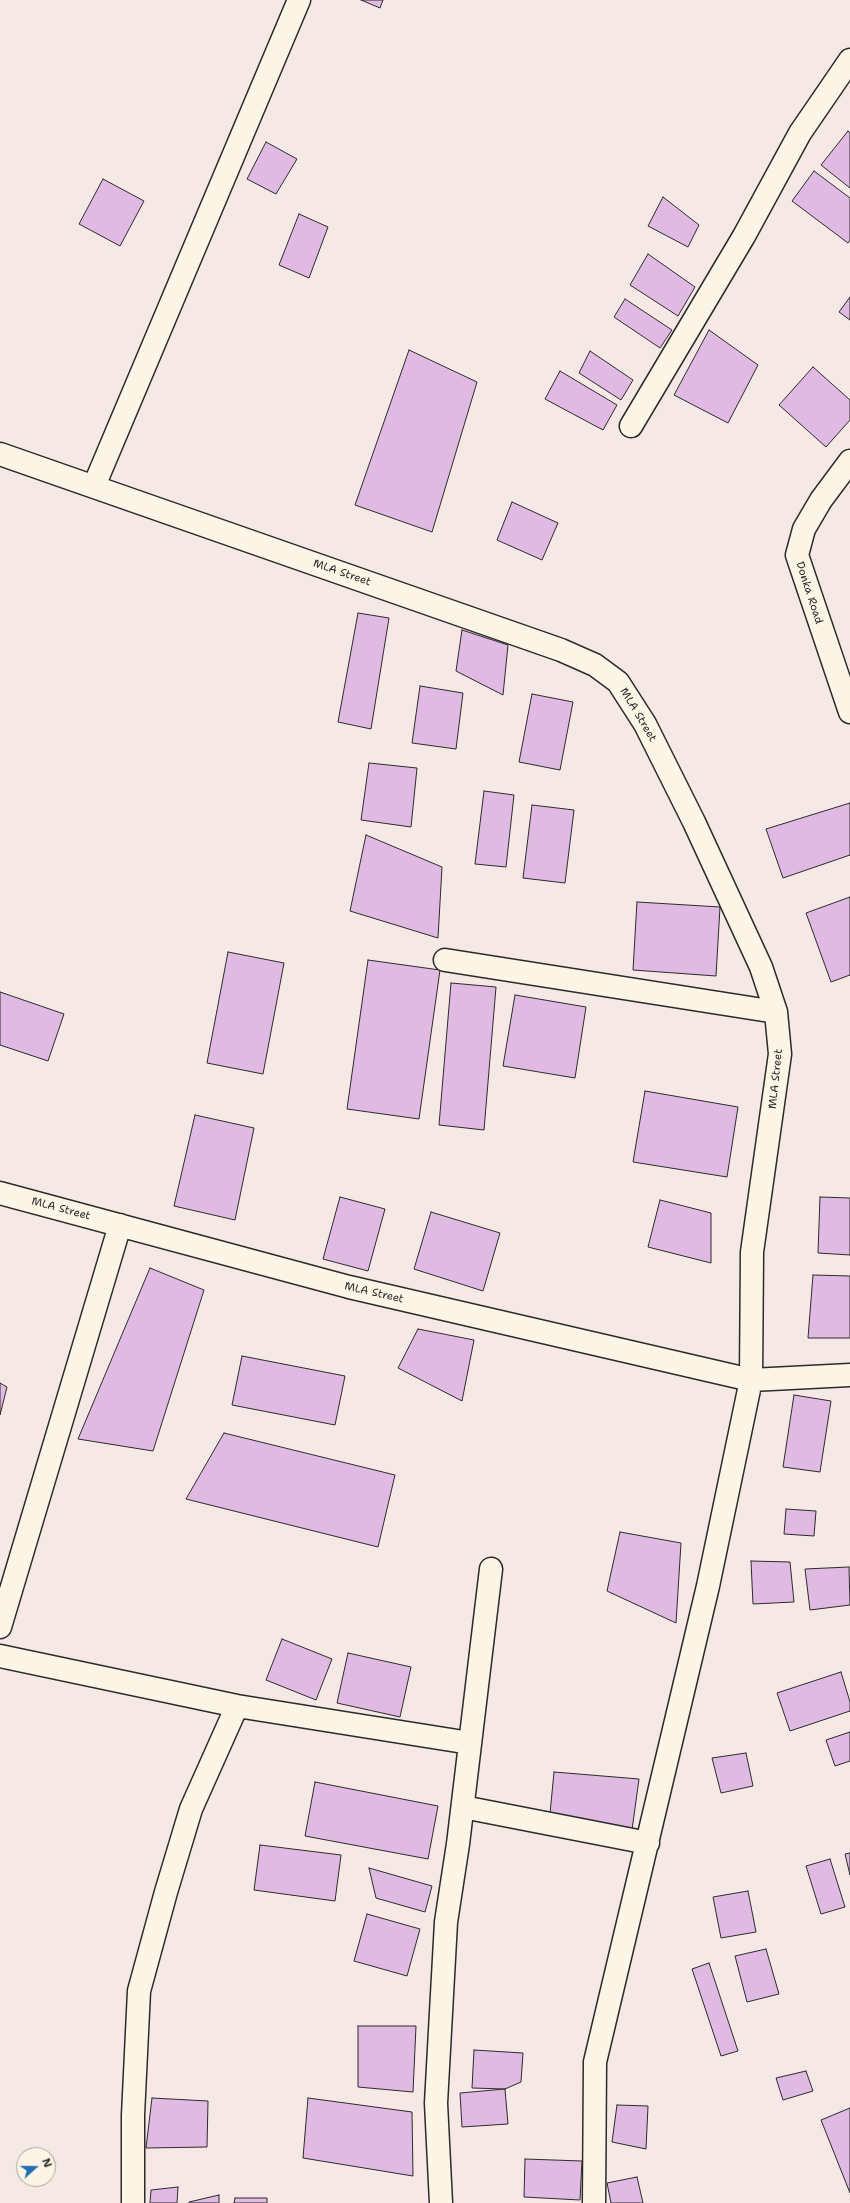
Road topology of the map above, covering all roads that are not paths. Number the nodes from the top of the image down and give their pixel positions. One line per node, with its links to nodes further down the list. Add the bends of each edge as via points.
1 (299, 0): 6 (street)
2 (850, 60): 3 (street, via 800,133 744,236)
3 (631, 426)
4 (0, 454): 6 (street, MLA Street)
5 (850, 461): 7 (street, Donka Road, via 821,500 804,529 797,555)
6 (94, 486): 9 (street, MLA Street, via 561,650 595,665 618,682 646,724 690,815 761,967)
7 (850, 712)
8 (445, 960): 9 (street)
9 (776, 1012): 13 (street, MLA Street, via 780,1054 752,1252)
10 (0, 1193): 11 (street, MLA Street)
11 (120, 1225): 13 (street, MLA Street, via 349,1287); 15 (street)
12 (850, 1375): 13 (street, MLA Street)
13 (751, 1380): 20 (street, via 708,1586)
14 (491, 1569): 18 (street)
15 (0, 1626)
16 (0, 1656): 17 (street)
17 (237, 1706): 18 (street); 21 (street, via 191,1809 139,1991 133,2115)
18 (470, 1743): 19 (street)
19 (463, 1807): 20 (street); 22 (street, via 446,1922 436,2103)
20 (648, 1843): 23 (street, via 595,2062)
21 (133, 2203)
22 (441, 2203)
23 (594, 2203)

